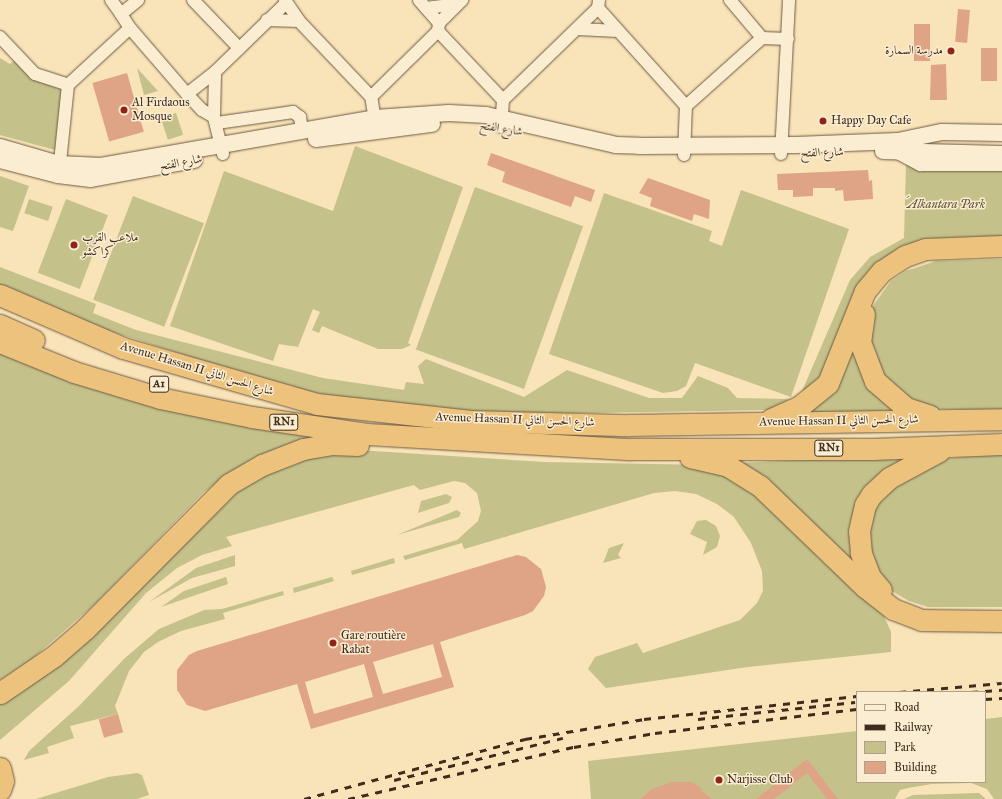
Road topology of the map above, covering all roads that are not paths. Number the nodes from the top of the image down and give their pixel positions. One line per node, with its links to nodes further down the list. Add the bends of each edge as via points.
1 (111, 0): 10 (street)
2 (138, 0): 10 (street)
3 (193, 0): 20 (street)
4 (730, 0): 18 (street)
5 (789, 0): 19 (street)
6 (285, 2): 11 (street); 12 (street)
7 (460, 2): 9 (street); 13 (street)
8 (599, 2): 15 (street); 16 (street)
9 (422, 4): 13 (street)
10 (121, 14): 14 (street)
11 (267, 20): 12 (street); 20 (street)
12 (299, 21): 24 (street)
13 (439, 27): 24 (street); 25 (street)
14 (130, 28): 22 (street); 23 (street)
15 (578, 29): 16 (street); 25 (street)
16 (618, 31): 26 (street)
17 (0, 37): 22 (street, via 36,74)
18 (762, 38): 19 (street); 26 (street)
19 (788, 39): 37 (street)
20 (239, 48): 21 (street)
21 (215, 72): 23 (street); 27 (street)
22 (68, 85): 41 (street)
23 (187, 94): 27 (street)
24 (371, 97): 29 (street)
25 (503, 100): 28 (street)
26 (686, 106): 36 (street)
27 (215, 120): 30 (street, via 293,112 300,117); 35 (street)
28 (502, 122): 29 (street, شارع الفتح, via 449,113); 36 (street, شارع الفتح, via 576,140)
29 (375, 124): 30 (street, شارع الفتح); 35 (street, شارع الفتح)
30 (302, 130): 35 (street, شارع الفتح)
31 (1002, 133): 33 (street, شارع الفتح, via 942,132)
32 (1002, 144): 33 (street)
33 (897, 146): 37 (street, شارع الفتح); 38 (street); 40 (street, via 910,160 921,164)
34 (0, 147): 41 (street, شارع الفتح)
35 (222, 149): 41 (street, شارع الفتح)
36 (684, 150): 37 (street, شارع الفتح)
37 (781, 150)
38 (1002, 154)
39 (0, 160): 41 (street, شارع الفتح)
40 (1002, 163)
41 (59, 169)
42 (1002, 246): 51 (highway, via 935,248 893,263 865,291 828,383 800,406)
43 (1002, 254): 49 (highway, via 943,256 910,263 881,282 863,316 860,342 874,381 906,408)
44 (0, 294): 48 (highway, Avenue Hassan II شارع الحسن الثاني / RN1, via 123,348)
45 (0, 307): 48 (highway, A1, via 87,346 150,368 272,399)
46 (0, 325): 52 (highway, A1, via 56,349 143,380)
47 (0, 342): 52 (highway, Avenue Hassan II شارع الحسن الثاني / RN1, via 124,389 195,406)
48 (316, 404): 51 (highway, Avenue Hassan II شارع الحسن الثاني / RN1, via 471,421 629,425)
49 (940, 419): 50 (highway, Avenue Hassan II شارع الحسن الثاني / RN1); 51 (highway, Avenue Hassan II شارع الحسن الثاني / RN1)
50 (1002, 419)
51 (763, 422)
52 (323, 428): 54 (highway, Avenue Hassan II شارع الحسن الثاني / RN1, via 450,440)
53 (1002, 444): 55 (highway, Avenue Hassan II شارع الحسن الثاني / RN1)
54 (578, 445): 56 (highway, Avenue Hassan II شارع الحسن الثاني / RN1); 59 (highway, RN1, via 547,449 438,452 330,444 303,449 268,462 229,484 85,629 54,656)
55 (950, 447): 56 (highway, Avenue Hassan II شارع الحسن الثاني / RN1); 57 (highway, via 900,470 872,494 861,519 861,553 870,577 881,589 902,604 950,613)
56 (656, 449): 58 (highway, via 710,460 741,472 760,486 865,587 893,609 921,620)
57 (1002, 613)
58 (1002, 621)
59 (0, 693)
60 (0, 768): 61 (highway, via 3,781)
61 (0, 790)

